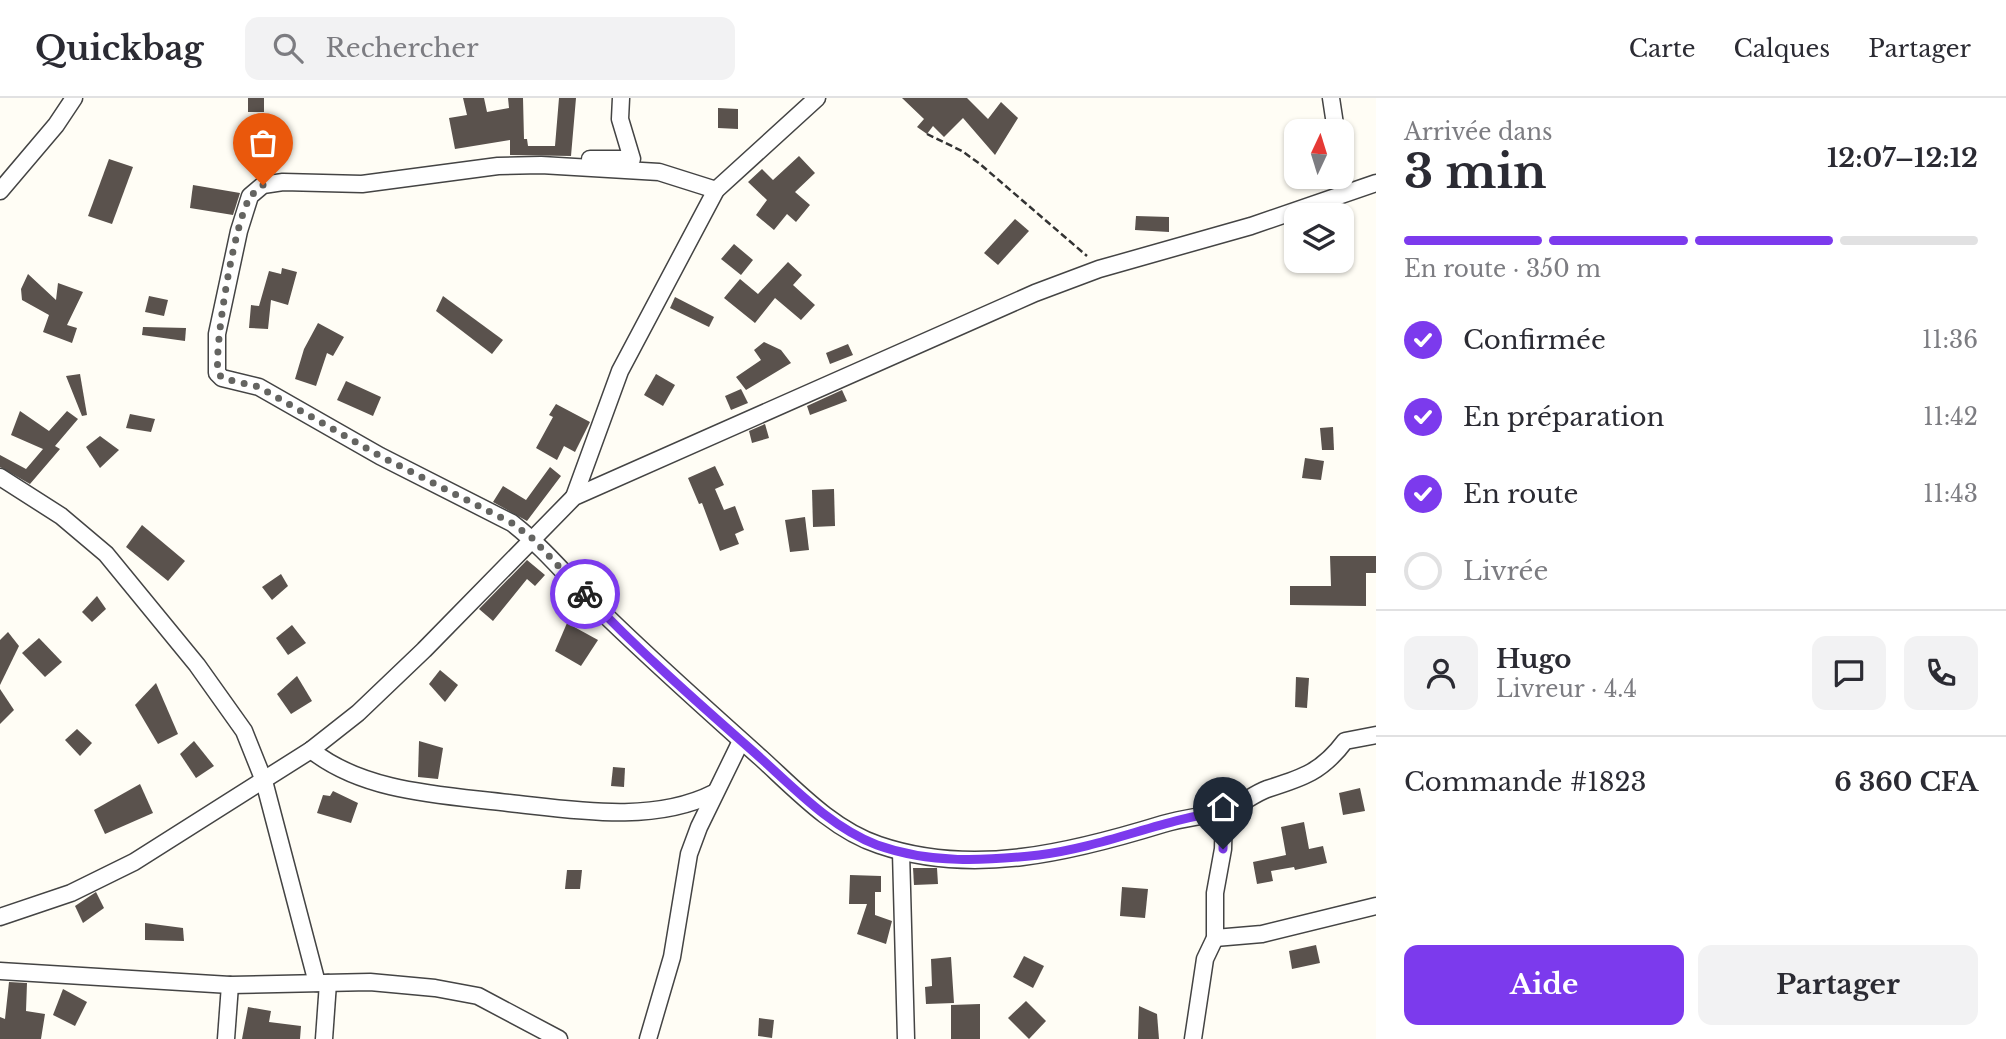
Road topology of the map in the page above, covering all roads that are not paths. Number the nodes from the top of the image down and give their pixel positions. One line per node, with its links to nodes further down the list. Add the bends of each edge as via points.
1 (621, 98): 6 (street, via 620,119 632,159 590,159)
2 (817, 98): 9 (street)
3 (1331, 98): 5 (street)
4 (71, 99): 10 (street, via 57,125)
5 (1334, 119)
6 (592, 168): 9 (street, via 659,173); 14 (street, via 498,166 362,184 263,185 250,197 243,219 217,334 216,363 222,378 259,387)
7 (1376, 183): 11 (street)
8 (1343, 189): 11 (street)
9 (716, 190): 13 (street, via 621,371)
10 (0, 191)
11 (1344, 194): 13 (street, via 1099,269 953,327 901,355)
12 (0, 478): 18 (street, via 61,516 106,554 222,698 250,740)
13 (574, 497): 14 (street)
14 (532, 538): 16 (street, via 597,607); 17 (street, via 424,650)
15 (1376, 735): 20 (street, via 1345,741 1328,764)
16 (741, 741): 19 (street); 21 (street, via 848,832)
17 (311, 750): 18 (street); 19 (street, via 326,761 404,789 580,811 662,808)
18 (264, 781): 23 (street, via 134,862 71,893); 26 (street)
19 (714, 793): 31 (street, via 689,854 672,957)
20 (1224, 811): 21 (street, via 1042,855 946,860); 24 (street)
21 (901, 852): 32 (street)
22 (1376, 906): 24 (street, via 1262,934)
23 (0, 917)
24 (1215, 938): 33 (street, via 1205,959)
25 (0, 971): 27 (street)
26 (323, 983): 27 (street); 29 (street); 30 (street, via 377,983 468,994 499,1005)
27 (230, 985): 28 (street)
28 (226, 1039)
29 (324, 1039)
30 (559, 1039)
31 (648, 1039)
32 (906, 1039)
33 (1193, 1039)

